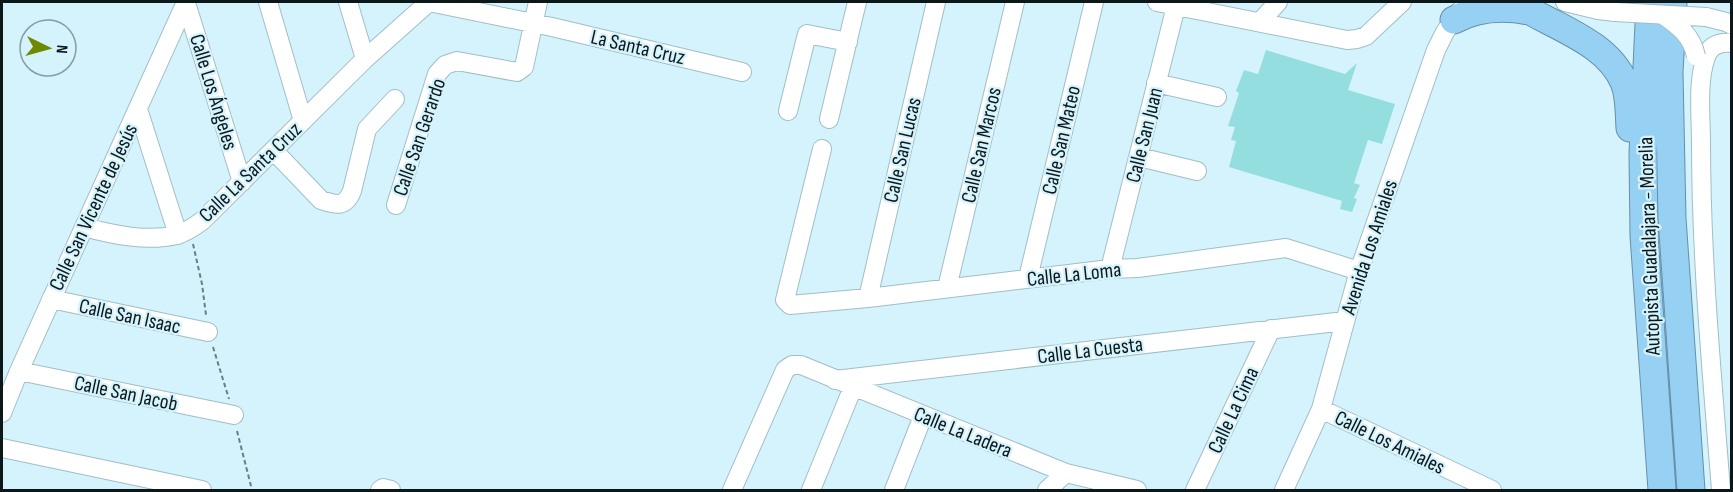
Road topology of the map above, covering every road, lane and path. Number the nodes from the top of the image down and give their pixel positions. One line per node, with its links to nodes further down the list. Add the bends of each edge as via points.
1 (186, 2): 28 (street, Calle San Vicente de Jesús); 36 (street, Calle Los Ángeles)
2 (268, 2): 31 (street)
3 (348, 2): 23 (street)
4 (429, 2): 19 (street, Calle La Santa Cruz); 23 (street, Calle La Santa Cruz)
5 (538, 2): 19 (street)
6 (936, 2): 45 (street, Calle San Lucas)
7 (1015, 2): 44 (street, Calle San Marcos)
8 (1094, 2): 43 (street, Calle San Mateo)
9 (1157, 2): 13 (street)
10 (1278, 2): 18 (street)
11 (1402, 2): 18 (street, via 1366,36 1357,39)
12 (1565, 2): 15 (street, bridge, via 1615,12)
13 (1177, 4): 18 (street); 25 (street, Calle San Juan)
14 (1523, 6): 17 (highway, via 1468,12); 40 (highway, via 1592,44 1624,83 1629,104 1636,211)
15 (1662, 6): 20 (street, bridge); 40 (highway, Autopista Guadalajara - Morelia, via 1646,73); 72 (highway, Autopista Guadalajara - Morelia, via 1670,72 1672,218); 73 (street, bridge, via 1691,40 1696,56 1694,196)
16 (856, 8): 21 (street)
17 (1464, 8): 42 (street, Avenida Los Amiales, via 1436,50)
18 (1260, 22)
19 (533, 23): 24 (street, La Santa Cruz); 37 (street, Calle San Gerardo, via 524,67 517,72 457,61 437,74)
20 (1731, 25)
21 (848, 42): 29 (street, via 807,34); 30 (street)
22 (1731, 43): 74 (street, via 1716,44 1710,49 1701,79 1701,196)
23 (365, 59): 31 (street, Calle La Santa Cruz)
24 (742, 72)
25 (1156, 83): 26 (street); 34 (street, Calle San Juan)
26 (1218, 96)
27 (395, 99): 33 (street, via 367,129 349,199 340,204 321,200)
28 (138, 109): 38 (street, Calle San Vicente de Jesús); 39 (street)
29 (788, 111)
30 (829, 119)
31 (303, 121): 33 (street, Calle La Santa Cruz)
32 (822, 149): 45 (street, Calle La Loma, via 785,300 790,305)
33 (274, 151): 36 (street, Calle La Santa Cruz)
34 (1139, 157): 35 (street); 41 (street, Calle San Juan)
35 (1197, 171)
36 (242, 182): 39 (street, Calle La Santa Cruz, via 202,221)
37 (396, 206)
38 (84, 227): 39 (street, via 150,238); 46 (street, Calle San Vicente de Jesús)
39 (183, 232): 49 (path, Calle La Santa Cruz, via 202,284)
40 (1644, 236): 71 (highway, Autopista Guadalajara - Morelia)
41 (1110, 269): 42 (street, Calle La Loma, via 1286,248); 43 (street, Calle La Loma)
42 (1359, 271): 47 (street, Avenida Los Amiales)
43 (1028, 278): 44 (street, Calle La Loma)
44 (947, 288): 45 (street, Calle La Loma)
45 (868, 298)
46 (51, 299): 49 (street, Calle San Isaac); 50 (street, Calle San Vicente de Jesús)
47 (1345, 321): 48 (street, Calle La Cuesta); 53 (street, Avenida Los Amiales)
48 (1271, 329): 51 (street, Calle La Cuesta); 68 (street, Calle La Cima)
49 (208, 332): 55 (path, Calle La Santa Cruz)
50 (19, 371): 54 (street, Calle San Vicente de Jesús); 55 (street, Calle San Jacob)
51 (835, 380): 52 (street, Calle La Ladera); 63 (street, Calle La Ladera, via 801,365 792,364 785,370)
52 (853, 387): 56 (street, Calle La Ladera); 64 (street)
53 (1320, 409): 69 (street, Avenida Los Amiales); 70 (street, Calle Los Amiales)
54 (2, 412)
55 (234, 415): 60 (path, Calle La Santa Cruz)
56 (923, 416): 58 (street, Calle La Ladera); 65 (street)
57 (2, 448): 59 (street)
58 (1066, 473): 66 (street); 67 (street, Calle La Ladera)
59 (202, 490)
60 (252, 490)
61 (380, 490): 62 (street)
62 (391, 490)
63 (732, 490)
64 (811, 490)
65 (894, 490)
66 (1047, 490)
67 (1137, 490)
68 (1195, 490)
69 (1284, 490)
70 (1492, 490)
71 (1662, 490)
72 (1691, 490)
73 (1712, 490)
74 (1721, 490)

